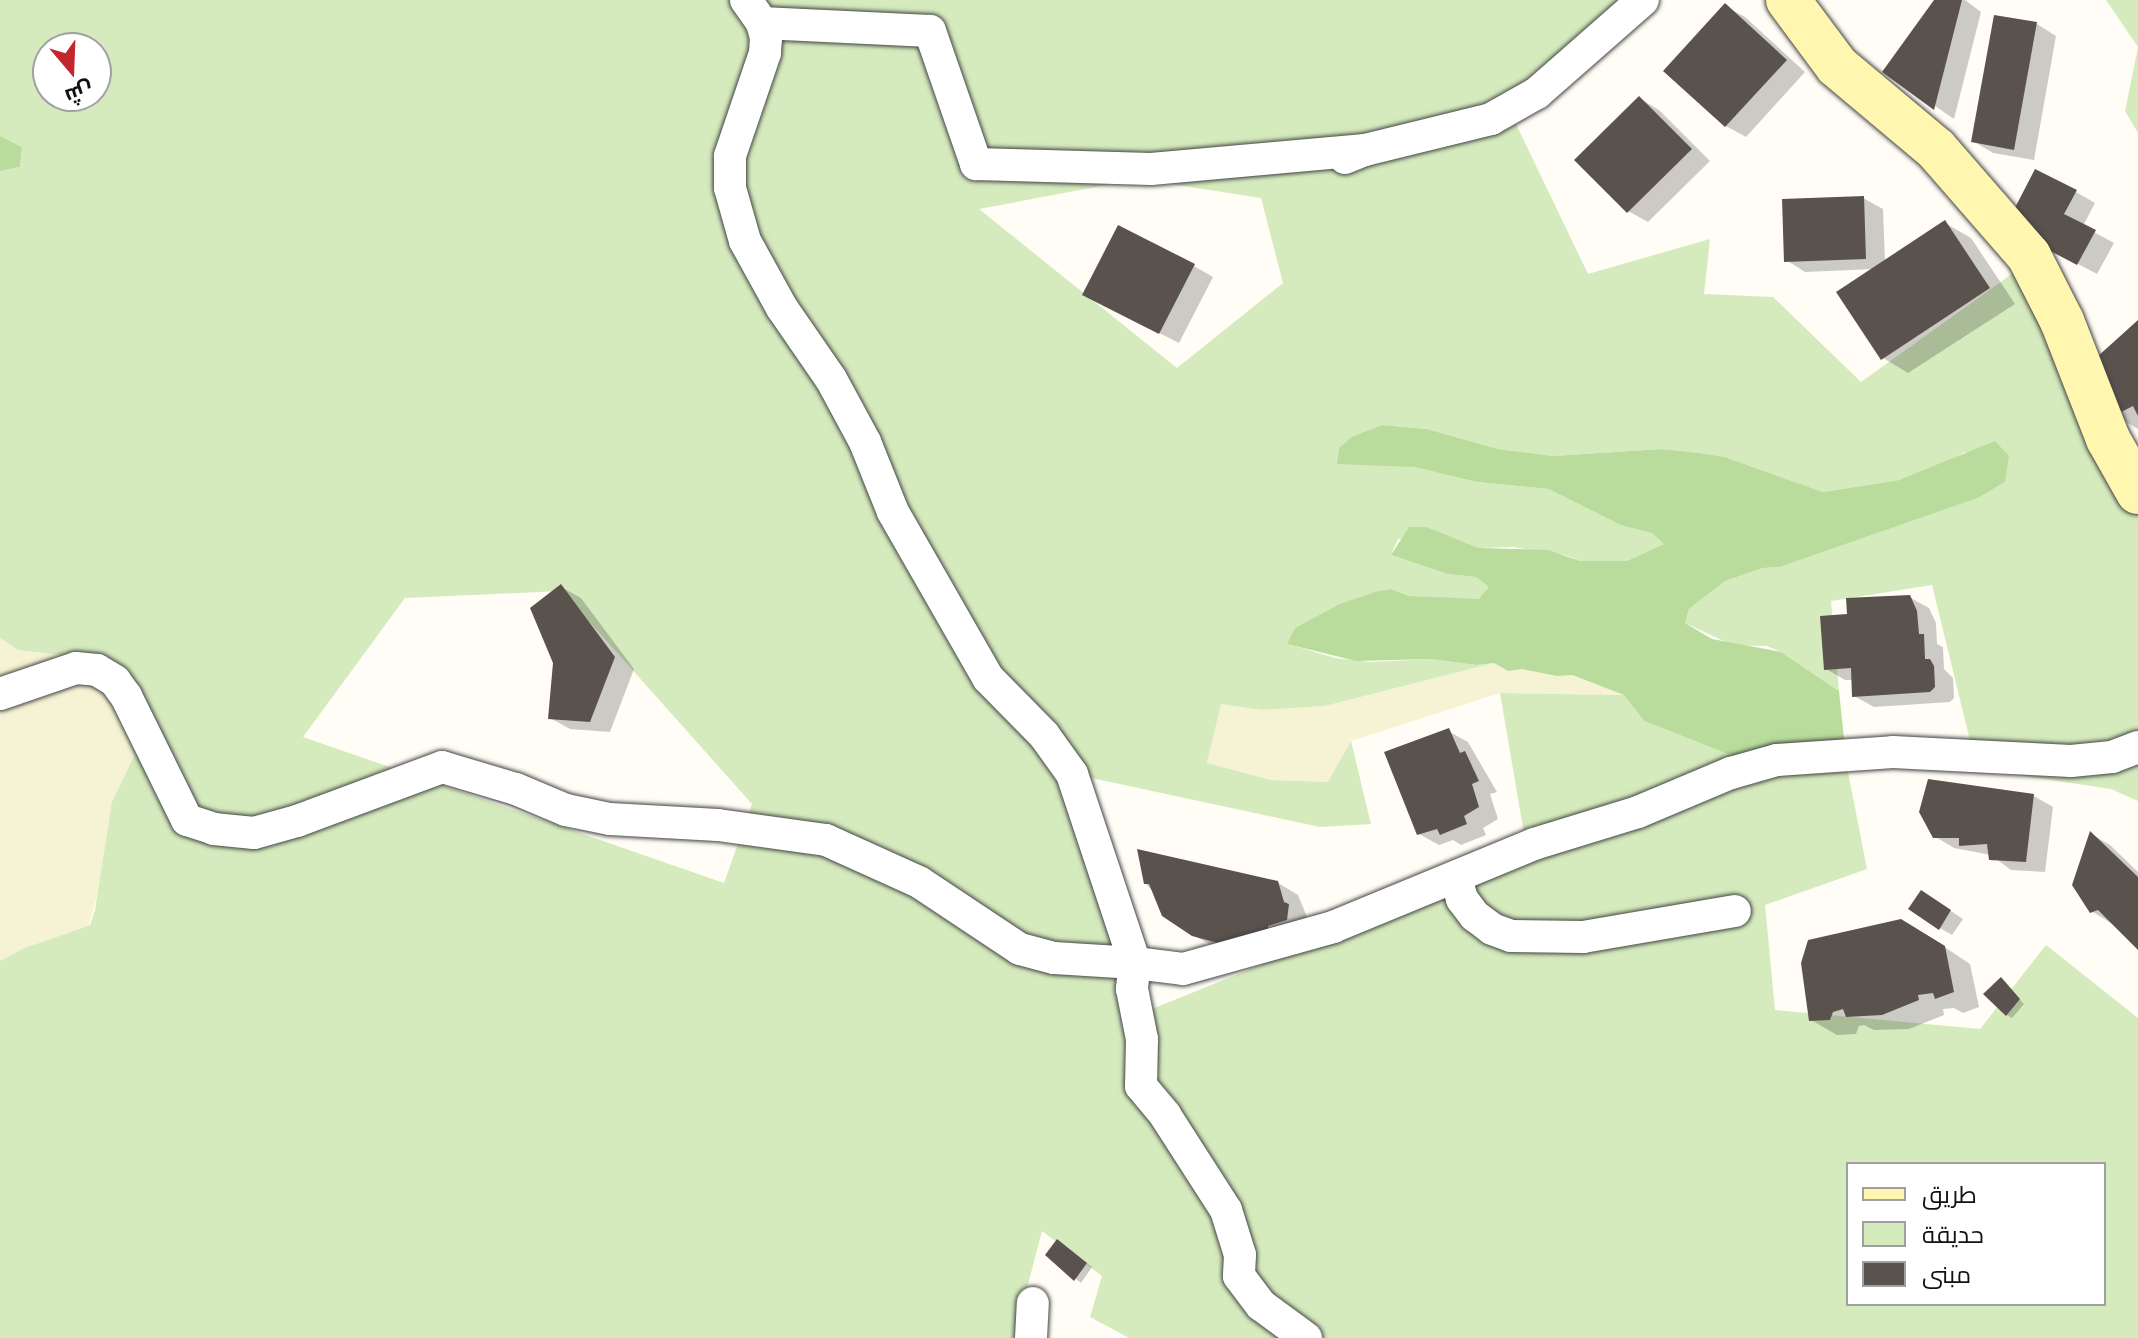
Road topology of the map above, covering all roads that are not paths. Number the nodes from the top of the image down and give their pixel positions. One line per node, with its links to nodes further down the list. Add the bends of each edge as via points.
1 (1643, 0): 4 (street, via 1537,93 1491,119)
2 (1788, 0): 6 (street, via 1837,66 1936,149 2029,256 2062,321 2108,439)
3 (754, 11): 4 (street, via 930,31 976,164 1151,169); 11 (street, via 765,53 730,156 730,188 745,241 782,308 831,379 865,442 893,512 988,678 1044,735 1072,774)
4 (1365, 150): 5 (street)
5 (1293, 176)
6 (2138, 492)
7 (0, 694): 11 (street, via 76,668 97,670 115,681 187,820 214,829 254,833 442,767 566,810 610,819 690,822 826,840 919,882 1020,949 1054,958)
8 (2138, 747): 9 (street, via 2112,757 2071,761 1893,752 1777,760 1534,844)
9 (1456, 877): 10 (street, via 1462,899 1475,916 1511,936 1583,937); 11 (street, via 1333,927 1254,950 1183,969)
10 (1735, 911)
11 (1135, 963): 14 (street, via 1132,989 1142,1039 1141,1086 1226,1210 1240,1255 1239,1276 1261,1305)
12 (1033, 1303): 13 (street)
13 (1031, 1338)
14 (1306, 1338)

